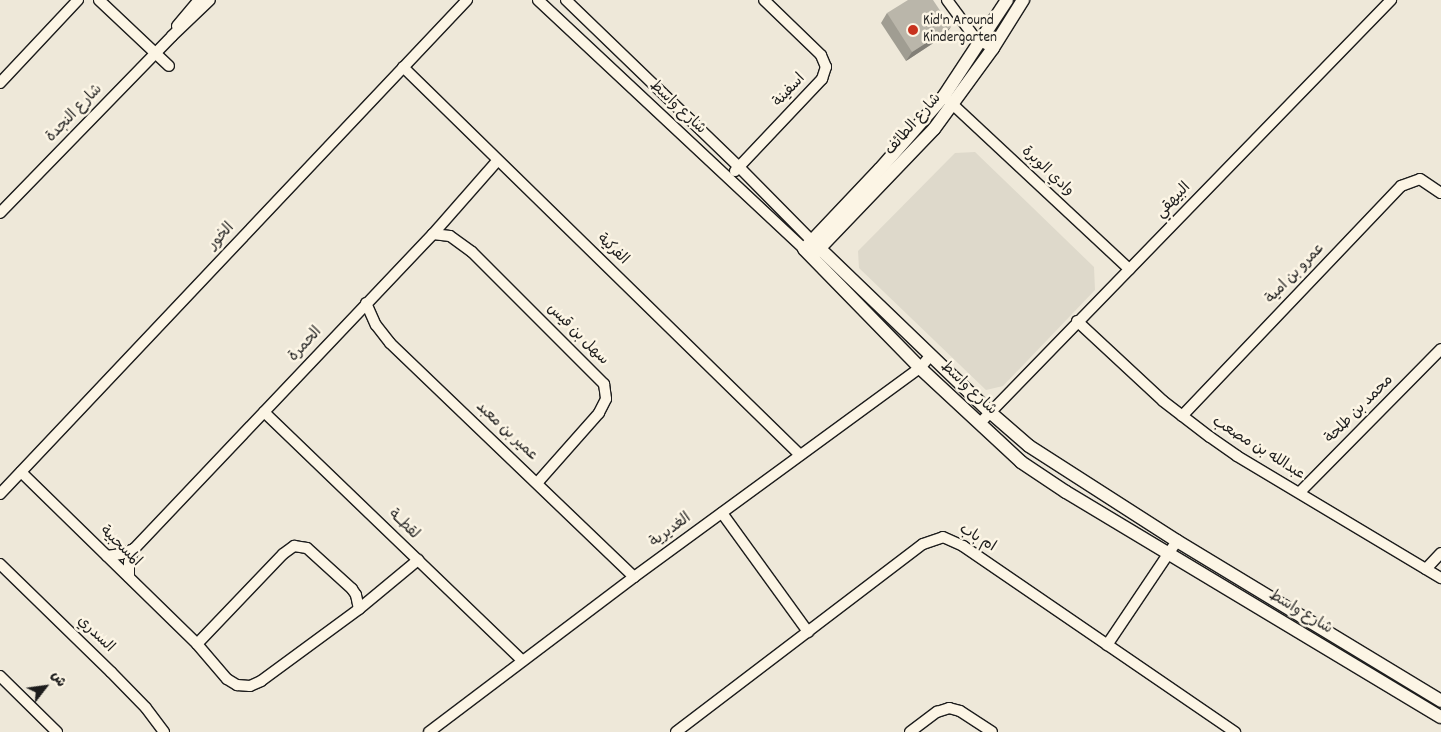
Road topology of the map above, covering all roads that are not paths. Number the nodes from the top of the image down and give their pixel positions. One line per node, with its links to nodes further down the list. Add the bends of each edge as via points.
1 (78, 0): 19 (street)
2 (99, 0): 16 (street)
3 (199, 0): 13 (street, شارع النجدة)
4 (210, 0): 13 (street, شارع النجدة)
5 (467, 0): 18 (street, الخور)
6 (538, 0): 24 (street, شارع واسط)
7 (566, 0): 23 (street, شارع واسط)
8 (764, 0): 23 (street, اسفينة, via 821,55 826,67 822,79)
9 (947, 0): 14 (street)
10 (1007, 0): 14 (street, شارع الطائف)
11 (1023, 0): 15 (street, شارع الطائف)
12 (1391, 0): 29 (street, البيهقي)
13 (172, 36): 16 (street, شارع النجدة)
14 (981, 43): 15 (street); 20 (street, شارع الطائف)
15 (993, 48): 21 (street, شارع الطائف)
16 (155, 52): 17 (street); 26 (street, شارع النجدة)
17 (169, 66)
18 (403, 68): 22 (street, الفركية); 40 (street, الخور)
19 (0, 83)
20 (944, 96): 21 (street, وادي الوبرة); 28 (street, شارع الطائف)
21 (954, 105): 28 (street, شارع الطائف, via 890,178); 29 (street, وادي الوبرة)
22 (498, 160): 27 (street, الحمرة); 39 (street, الفركية)
23 (739, 167): 24 (street, اسفينة); 28 (street, شارع واسط)
24 (729, 178): 28 (street, شارع واسط)
25 (1441, 193): 37 (street, عمرو بن امية, via 1420,179 1401,186)
26 (0, 213)
27 (433, 234): 30 (street, الحمرة); 41 (street, سهل بن قيس, via 450,236 468,248 604,384 606,399 599,413)
28 (811, 248): 33 (street, شارع واسط); 34 (street, شارع واسط)
29 (1129, 269): 31 (street, البيهقي)
30 (366, 303): 35 (street, الحمرة); 41 (street, عمير بن معبد, via 376,325 390,343)
31 (1077, 321): 36 (street, البيهقي); 37 (street, عبدالله بن مصعب)
32 (1441, 349): 42 (street, محمد بن طلحة)
33 (931, 355): 34 (street, الغديرية); 36 (street, شارع واسط)
34 (920, 368): 38 (street, شارع واسط); 39 (street, الغديرية)
35 (264, 412): 46 (street, الحمرة); 50 (street, لقطــة)
36 (991, 413): 38 (street, البيهقي); 45 (street, شارع واسط, via 1029,446)
37 (1182, 416): 42 (street, عبدالله بن مصعب, via 1237,456)
38 (980, 423): 47 (street, شارع واسط, via 1021,462)
39 (800, 455): 44 (street, الغديرية)
40 (21, 472): 43 (street, الخور); 49 (street, المسحبية)
41 (538, 482): 54 (street, عمير بن معبد)
42 (1300, 492): 52 (street, عبدالله بن مصعب)
43 (0, 494)
44 (722, 513): 54 (street, الغديرية); 57 (street)
45 (1178, 541): 47 (street); 62 (street, شارع واسط)
46 (134, 549): 49 (street); 53 (street, via 129,562)
47 (1169, 553): 59 (street); 63 (street, شارع واسط)
48 (1441, 553): 52 (street)
49 (108, 556): 53 (street, المسحبية)
50 (418, 560): 56 (street, المسحبية); 60 (street, لقطــة)
51 (0, 564): 65 (street, السدري, via 117,678)
52 (1426, 569): 55 (street, عبدالله بن مصعب)
53 (129, 577): 58 (street, المسحبية)
54 (634, 577): 60 (street, الغديرية)
55 (1441, 578)
56 (359, 609): 58 (street, المسحبية, via 250,686 238,685 227,679); 58 (street, via 352,589 308,548 294,546)
57 (808, 632): 59 (street, ام باب, via 923,544 943,537 963,546); 67 (street, ام باب)
58 (197, 644)
59 (1108, 645): 70 (street, ام باب)
60 (522, 660): 66 (street, الغديرية)
61 (0, 676): 64 (street)
62 (1441, 701)
63 (1441, 717)
64 (56, 732)
65 (164, 732)
66 (428, 732)
67 (676, 732)
68 (910, 732): 69 (street, via 937,712 949,708 960,710)
69 (992, 732)
70 (1234, 732)

